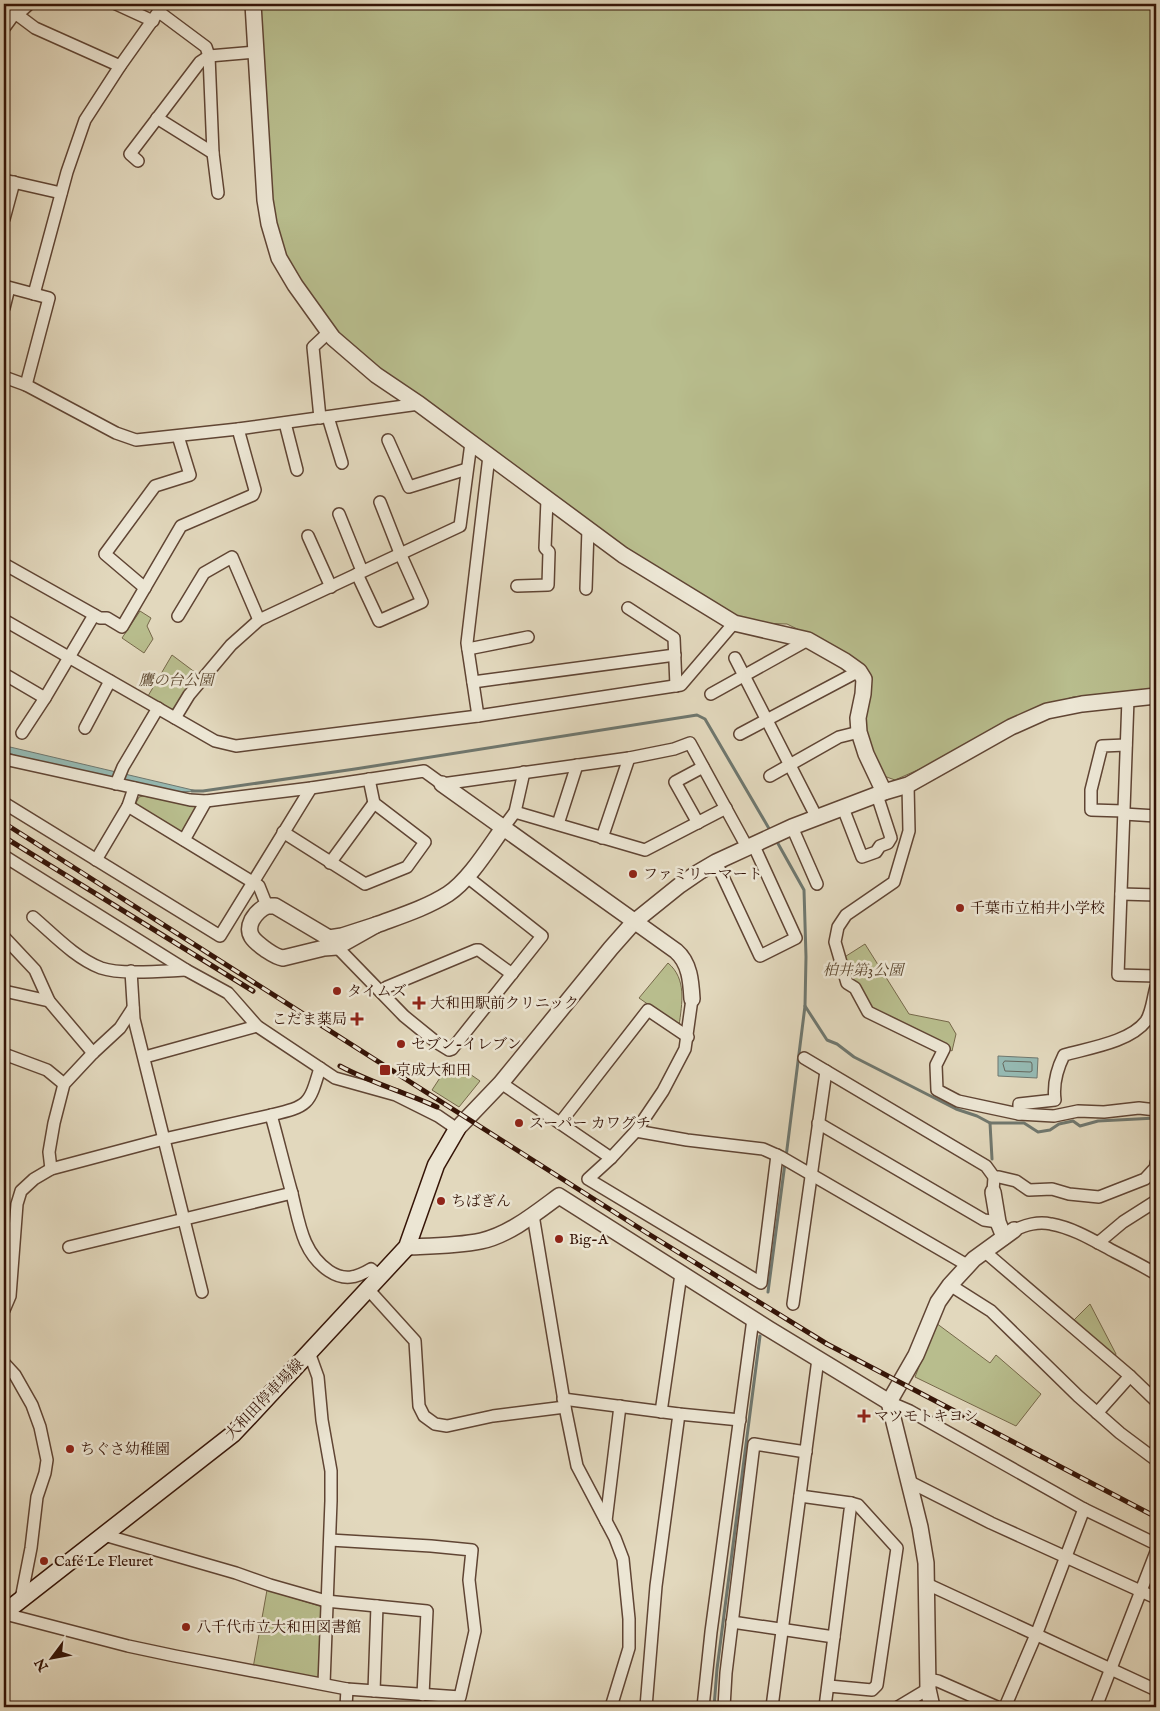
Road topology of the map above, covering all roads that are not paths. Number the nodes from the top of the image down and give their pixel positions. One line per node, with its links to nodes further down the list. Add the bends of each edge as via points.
1 (29, 4): 5 (street)
2 (116, 4): 4 (street)
3 (253, 4): 7 (street)
4 (159, 12): 8 (street, via 206,47); 9 (street)
5 (18, 14): 6 (street, via 15,13); 9 (street, via 34,28)
6 (4, 28)
7 (256, 52): 8 (street); 20 (street, via 265,200 272,237 279,258)
8 (209, 56): 10 (street, via 200,62); 11 (street)
9 (120, 66): 14 (street, via 85,120)
10 (157, 118): 11 (street); 12 (street, via 130,154)
11 (213, 152): 15 (street)
12 (138, 161)
13 (9, 181): 14 (street); 16 (street)
14 (61, 192): 18 (street)
15 (218, 193)
16 (4, 219)
17 (7, 287): 18 (street); 19 (street)
18 (34, 294): 22 (street, via 49,298)
19 (4, 308)
20 (329, 332): 23 (street, via 376,375); 24 (street, via 313,347)
21 (4, 377): 22 (street)
22 (26, 385): 27 (street, via 131,439)
23 (419, 404): 24 (street); 29 (street)
24 (324, 417): 25 (street); 31 (street)
25 (285, 423): 26 (street); 33 (street)
26 (238, 429): 27 (street); 44 (street, via 255,490 253,495 181,526)
27 (178, 436): 44 (street, via 190,475 155,486 105,554)
28 (388, 440): 32 (street, via 409,487)
29 (471, 443): 30 (street); 32 (street)
30 (489, 456): 34 (street); 54 (street)
31 (342, 463)
32 (468, 469): 39 (street, via 460,526)
33 (298, 470)
34 (547, 500): 37 (street); 42 (street, via 545,548 549,552 548,585)
35 (380, 502): 39 (street)
36 (339, 514): 41 (street)
37 (588, 529): 45 (street); 51 (street, via 623,555)
38 (308, 536): 43 (street)
39 (400, 553): 41 (street); 41 (street, via 422,602 379,621)
40 (4, 564): 47 (street)
41 (359, 573): 43 (street)
42 (517, 586)
43 (331, 587): 50 (street)
44 (145, 588): 47 (street, via 122,627)
45 (586, 589)
46 (628, 608): 55 (street, via 674,638)
47 (94, 615): 56 (street)
48 (178, 616): 50 (street, via 204,573 232,557)
49 (4, 620): 56 (street)
50 (259, 620): 70 (street, via 231,645 188,695)
51 (734, 623): 53 (street); 63 (street, via 681,685)
52 (528, 637): 54 (street)
53 (808, 640): 58 (street, via 846,660); 60 (street)
54 (468, 648): 62 (street)
55 (675, 655): 62 (street); 63 (street)
56 (68, 657): 61 (street); 66 (street)
57 (734, 658): 60 (street)
58 (859, 671): 71 (street); 73 (street, via 864,679)
59 (4, 674): 66 (street)
60 (744, 676): 64 (street); 71 (street)
61 (110, 681): 68 (street); 72 (street)
62 (473, 682): 69 (street)
63 (676, 686): 69 (street)
64 (711, 694)
65 (1156, 696): 67 (street)
66 (45, 698): 74 (street)
67 (1128, 698): 76 (street); 87 (street, via 1047,711)
68 (158, 708): 70 (street); 85 (street)
69 (478, 716): 70 (street, via 236,746 215,741)
70 (176, 718)
71 (767, 720): 75 (street); 79 (street)
72 (85, 728)
73 (859, 732): 79 (street, via 839,737); 90 (street)
74 (22, 733)
75 (740, 734)
76 (1126, 745): 98 (street); 98 (street, via 1102,746 1091,790 1091,810)
77 (628, 758): 80 (street); 81 (street, via 690,743); 106 (street)
78 (4, 759): 85 (street)
79 (790, 765): 83 (street); 100 (street)
80 (577, 766): 82 (street); 102 (street)
81 (703, 767): 95 (street); 101 (street, via 676,782)
82 (524, 772): 86 (street); 97 (street)
83 (770, 776)
84 (369, 779): 86 (street, via 424,771); 89 (street); 93 (street)
85 (117, 782): 88 (street)
86 (442, 784): 104 (street)
87 (908, 785): 90 (street); 145 (street, via 909,831 894,882 846,915 838,927 835,942 847,983 855,988 868,1012 944,1049 936,1066 937,1090 958,1101)
88 (134, 788): 91 (street); 94 (street)
89 (311, 788): 91 (street); 105 (street)
90 (881, 793): 96 (street); 96 (street, via 891,838 876,852 862,857)
91 (206, 801): 107 (street)
92 (4, 803): 110 (street)
93 (374, 804): 112 (street); 112 (street, via 425,842 407,868 365,884)
94 (128, 806): 107 (street); 110 (street)
95 (726, 808): 101 (street); 108 (street)
96 (843, 808): 100 (street)
97 (515, 812): 102 (street); 104 (street)
98 (1124, 812): 99 (street); 116 (street)
99 (1156, 816)
100 (817, 818): 103 (street)
101 (698, 823): 106 (street, via 645,850)
102 (558, 824): 106 (street)
103 (792, 827): 108 (street); 115 (street)
104 (503, 828): 113 (street); 120 (street)
105 (283, 832): 112 (street); 114 (street)
106 (602, 838)
107 (184, 840): 114 (street)
108 (750, 846): 111 (street); 111 (street, via 796,938 760,956)
109 (4, 856): 124 (street)
110 (96, 860): 114 (street, via 220,936)
111 (716, 862): 120 (street, via 680,885)
112 (330, 863)
113 (466, 876): 121 (street, via 449,894); 126 (street, via 542,936)
114 (253, 882): 118 (street, via 259,886)
115 (817, 884)
116 (1121, 894): 117 (street); 127 (street, via 1118,975)
117 (1156, 895)
118 (267, 906): 121 (street, via 275,906 329,938); 123 (street, via 257,912 250,932 254,942 278,957 286,959)
119 (33, 917): 125 (street, via 80,957 102,968)
120 (634, 922): 131 (street, via 681,956 688,971); 142 (street)
121 (376, 925): 123 (street)
122 (4, 937): 132 (street, via 35,970)
123 (337, 947): 130 (street)
124 (186, 970): 125 (street); 134 (street, via 228,992)
125 (130, 971): 133 (street)
126 (512, 974): 130 (street, via 476,950); 130 (street, via 449,1050 427,1035)
127 (1156, 976)
128 (1156, 987): 145 (street, via 1147,1020 1120,1039 1064,1055 1058,1066 1055,1100 1019,1104)
129 (4, 991): 132 (street)
130 (381, 992)
131 (692, 999): 135 (street)
132 (49, 1001): 136 (street)
133 (133, 1008): 136 (street, via 120,1028); 138 (street)
134 (257, 1026): 138 (street); 140 (street)
135 (688, 1037): 147 (street, via 648,1010); 150 (street, via 679,1064)
136 (93, 1053): 143 (street)
137 (4, 1054): 143 (street, via 47,1070)
138 (145, 1057): 151 (street)
139 (804, 1058): 141 (street)
140 (320, 1068): 146 (street, via 312,1096 305,1104); 149 (street, via 340,1080 396,1095)
141 (826, 1071): 148 (street); 157 (street, via 986,1166)
142 (500, 1083): 147 (street); 149 (street)
143 (64, 1084): 155 (street, via 49,1152)
144 (1156, 1110): 145 (street, via 1078,1111 1054,1116)
145 (1019, 1114)
146 (271, 1115): 151 (street); 158 (street)
147 (560, 1122): 152 (street)
148 (818, 1123): 156 (street); 162 (street, via 984,1220)
149 (457, 1129): 166 (main road, 大和田停車場線, via 436,1165)
150 (636, 1131): 152 (street); 153 (street, via 763,1149)
151 (164, 1139): 155 (street); 161 (street)
152 (611, 1158): 153 (street, via 588,1178 761,1283)
153 (783, 1158): 156 (street)
154 (1156, 1163): 157 (street, via 1145,1179 1099,1197 1052,1189 1029,1190 1016,1181)
155 (51, 1169): 175 (street, via 34,1178 21,1191 17,1204 10,1296)
156 (811, 1174): 168 (street); 174 (street)
157 (993, 1184): 162 (street)
158 (292, 1193): 161 (street); 171 (street, via 298,1223 312,1256 320,1265 341,1278 371,1269)
159 (1156, 1201): 164 (street)
160 (533, 1215): 166 (street, via 482,1241); 169 (street, via 559,1196); 183 (street)
161 (185, 1220): 165 (street); 173 (street)
162 (998, 1222): 163 (street)
163 (1009, 1234): 164 (street, via 1027,1225 1051,1224); 167 (street)
164 (1098, 1243): 170 (street)
165 (70, 1247)
166 (407, 1247): 171 (main road, 大和田停車場線)
167 (984, 1251): 168 (street); 180 (street)
168 (967, 1266): 172 (street)
169 (681, 1274): 176 (street); 185 (street)
170 (1156, 1274)
171 (373, 1282): 177 (main road, 大和田停車場線); 183 (street, via 415,1341 419,1406 424,1416 435,1424 447,1426)
172 (950, 1285): 182 (street, via 938,1302 916,1355); 186 (street, via 990,1311)
173 (202, 1292)
174 (793, 1304)
175 (4, 1310)
176 (753, 1319): 178 (street); 188 (street)
177 (309, 1352): 196 (main road, 大和田停車場線, via 233,1434); 197 (street, via 318,1377 330,1471)
178 (818, 1359): 182 (street); 189 (street)
179 (4, 1363): 203 (street, via 32,1405 47,1460 37,1497 31,1548)
180 (1130, 1376): 181 (street); 186 (street)
181 (1156, 1401)
182 (889, 1402): 191 (street); 194 (street)
183 (564, 1403): 184 (street); 195 (street, via 577,1466)
184 (620, 1406): 185 (street); 195 (street)
185 (661, 1412): 187 (street)
186 (1097, 1412): 190 (street)
187 (679, 1414): 188 (street); 222 (street, via 656,1586)
188 (740, 1420): 223 (street)
189 (806, 1452): 192 (street); 208 (street, via 754,1444)
190 (1156, 1460)
191 (908, 1481): 200 (street); 201 (street, via 920,1527)
192 (800, 1496): 193 (street); 209 (street)
193 (851, 1503): 211 (street); 215 (street, via 858,1505 897,1548 877,1685 872,1690)
194 (1084, 1509): 198 (street); 200 (street)
195 (606, 1521): 221 (street, via 623,1559 629,1619 629,1648)
196 (104, 1534): 203 (main road, 大和田停車場線); 205 (street)
197 (330, 1540): 205 (street); 219 (street, via 472,1550 469,1580 475,1631 460,1697)
198 (1156, 1544)
199 (1156, 1552): 202 (street)
200 (1066, 1557): 202 (street); 210 (street)
201 (927, 1584): 210 (street); 214 (street)
202 (1141, 1591): 204 (street); 212 (street)
203 (20, 1598): 207 (main road, 大和田停車場線)
204 (1156, 1598)
205 (326, 1601): 206 (street); 213 (street)
206 (377, 1606): 218 (street); 219 (street, via 427,1611)
207 (4, 1614): 213 (street, via 175,1656)
208 (732, 1622): 209 (street); 224 (street)
209 (783, 1629): 211 (street); 225 (street)
210 (1036, 1634): 212 (street); 230 (street)
211 (834, 1637): 215 (street)
212 (1111, 1669): 217 (street); 231 (street)
213 (324, 1684): 216 (street)
214 (928, 1684): 227 (street); 228 (street); 229 (street, via 938,1681)
215 (829, 1686): 226 (street)
216 (347, 1689): 218 (street); 220 (street)
217 (1156, 1690)
218 (374, 1691): 219 (street)
219 (430, 1699)
220 (346, 1707)
221 (611, 1707)
222 (646, 1707)
223 (703, 1707)
224 (724, 1707)
225 (772, 1707)
226 (825, 1707)
227 (898, 1707)
228 (932, 1707)
229 (997, 1707)
230 (1005, 1707)
231 (1096, 1707)

